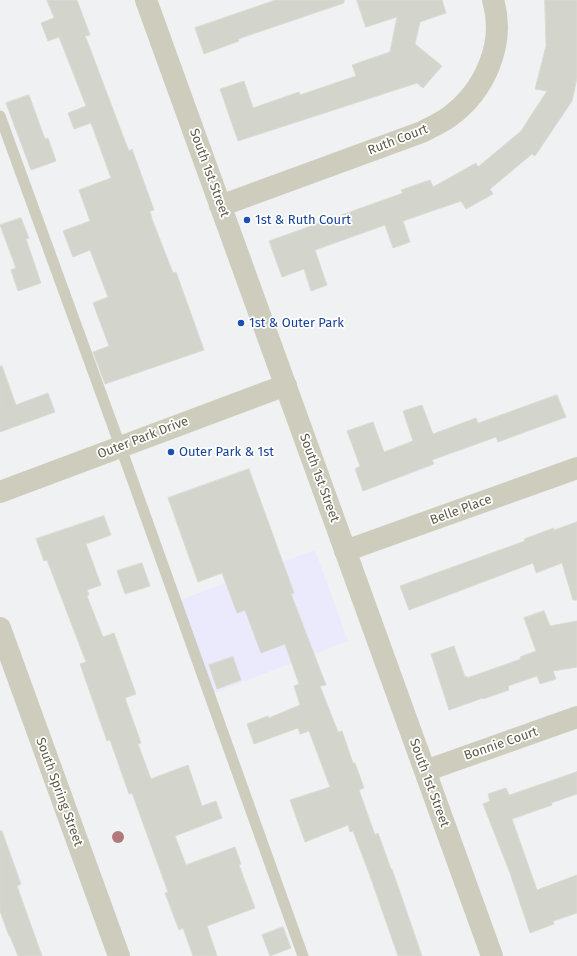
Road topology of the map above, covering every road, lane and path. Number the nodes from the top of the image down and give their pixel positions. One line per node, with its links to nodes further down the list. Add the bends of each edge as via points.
1 (146, 0): 4 (street, South 1st Street)
2 (493, 0): 4 (street, Ruth Court, via 497,34 492,60 481,84 449,118 422,132)
3 (0, 116): 6 (lane)
4 (220, 206): 5 (street, South 1st Street)
5 (286, 385): 6 (street, Outer Park Drive); 9 (street, South 1st Street)
6 (120, 446): 8 (street, Outer Park Drive); 14 (lane)
7 (577, 468): 9 (street, Belle Place)
8 (0, 492)
9 (345, 551): 12 (street, South 1st Street)
10 (0, 628): 13 (street, South Spring Street)
11 (577, 717): 12 (street, Bonnie Court)
12 (424, 770): 15 (street, South 1st Street)
13 (119, 956)
14 (303, 956)
15 (492, 956)

